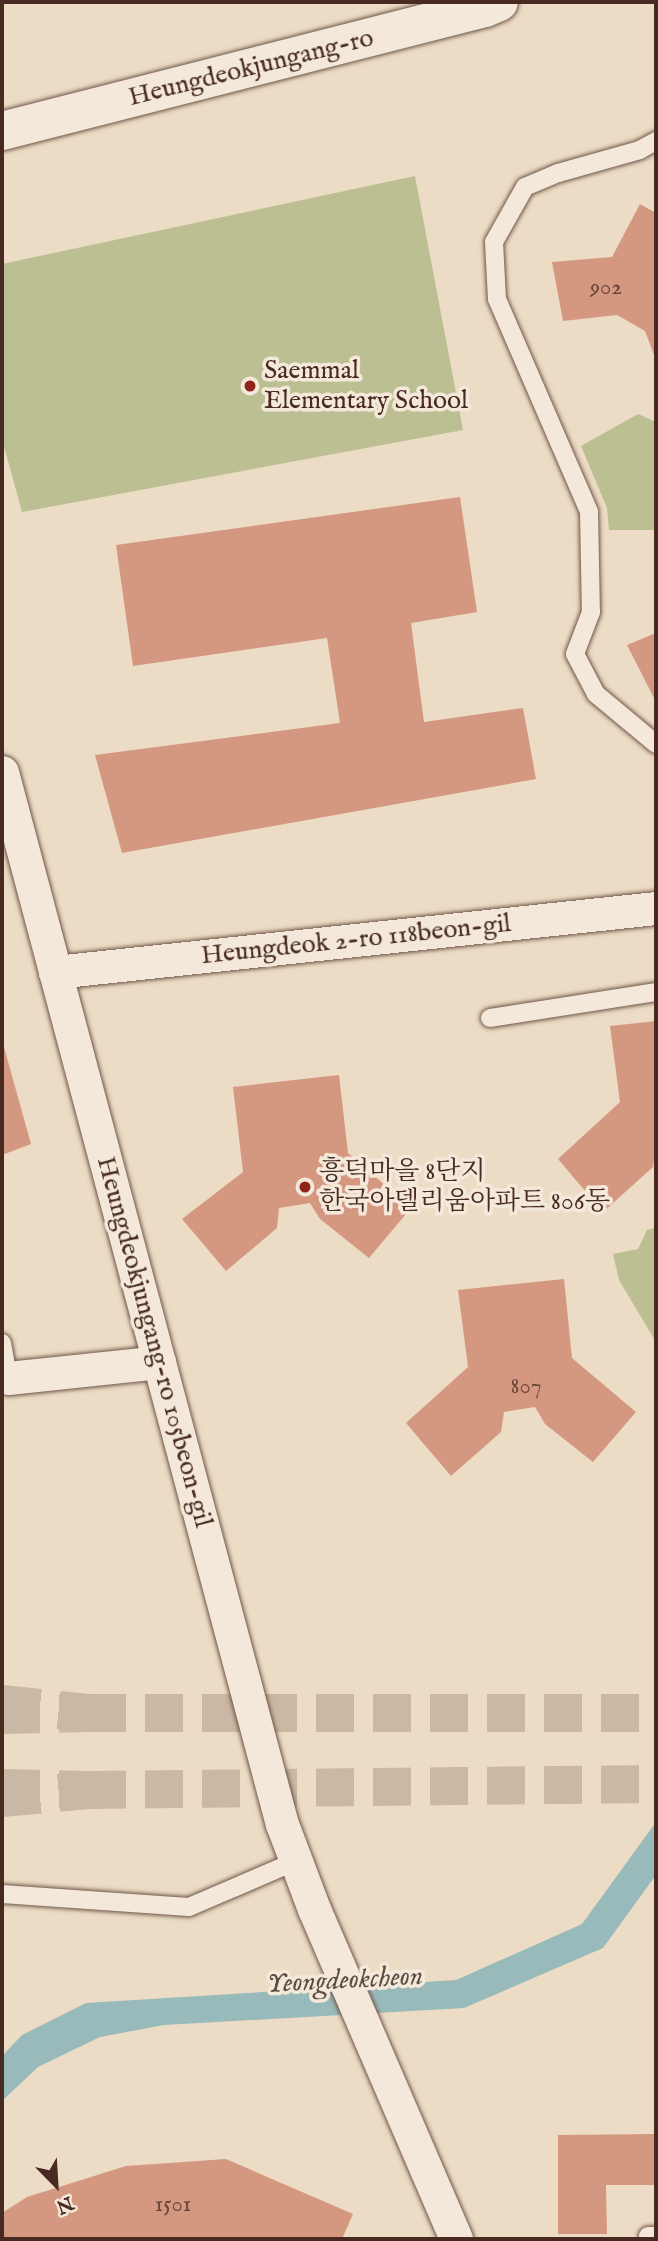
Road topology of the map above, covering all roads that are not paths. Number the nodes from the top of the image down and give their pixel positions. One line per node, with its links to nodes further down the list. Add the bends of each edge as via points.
1 (499, 2): 2 (street, Heungdeokjungang-ro)
2 (2, 131)
3 (656, 141): 4 (lane, via 525,187 494,242 497,299 589,512 591,612 575,654 596,694)
4 (656, 744)
5 (4, 792): 7 (street, Heungdeokjungang-ro 105beon-gil)
6 (656, 908): 7 (street, Heungdeok 2-ro 118beon-gil)
7 (55, 972): 11 (street, Heungdeokjungang-ro 105beon-gil)
8 (656, 992): 9 (lane)
9 (489, 1018)
10 (2, 1343): 12 (lane)
11 (159, 1362): 12 (street); 13 (street, Heungdeokjungang-ro 105beon-gil)
12 (5, 1378)
13 (295, 1862): 14 (lane, via 189,1907); 15 (street, Heungdeokjungang-ro 105beon-gil)
14 (2, 1894)
15 (456, 2239)

